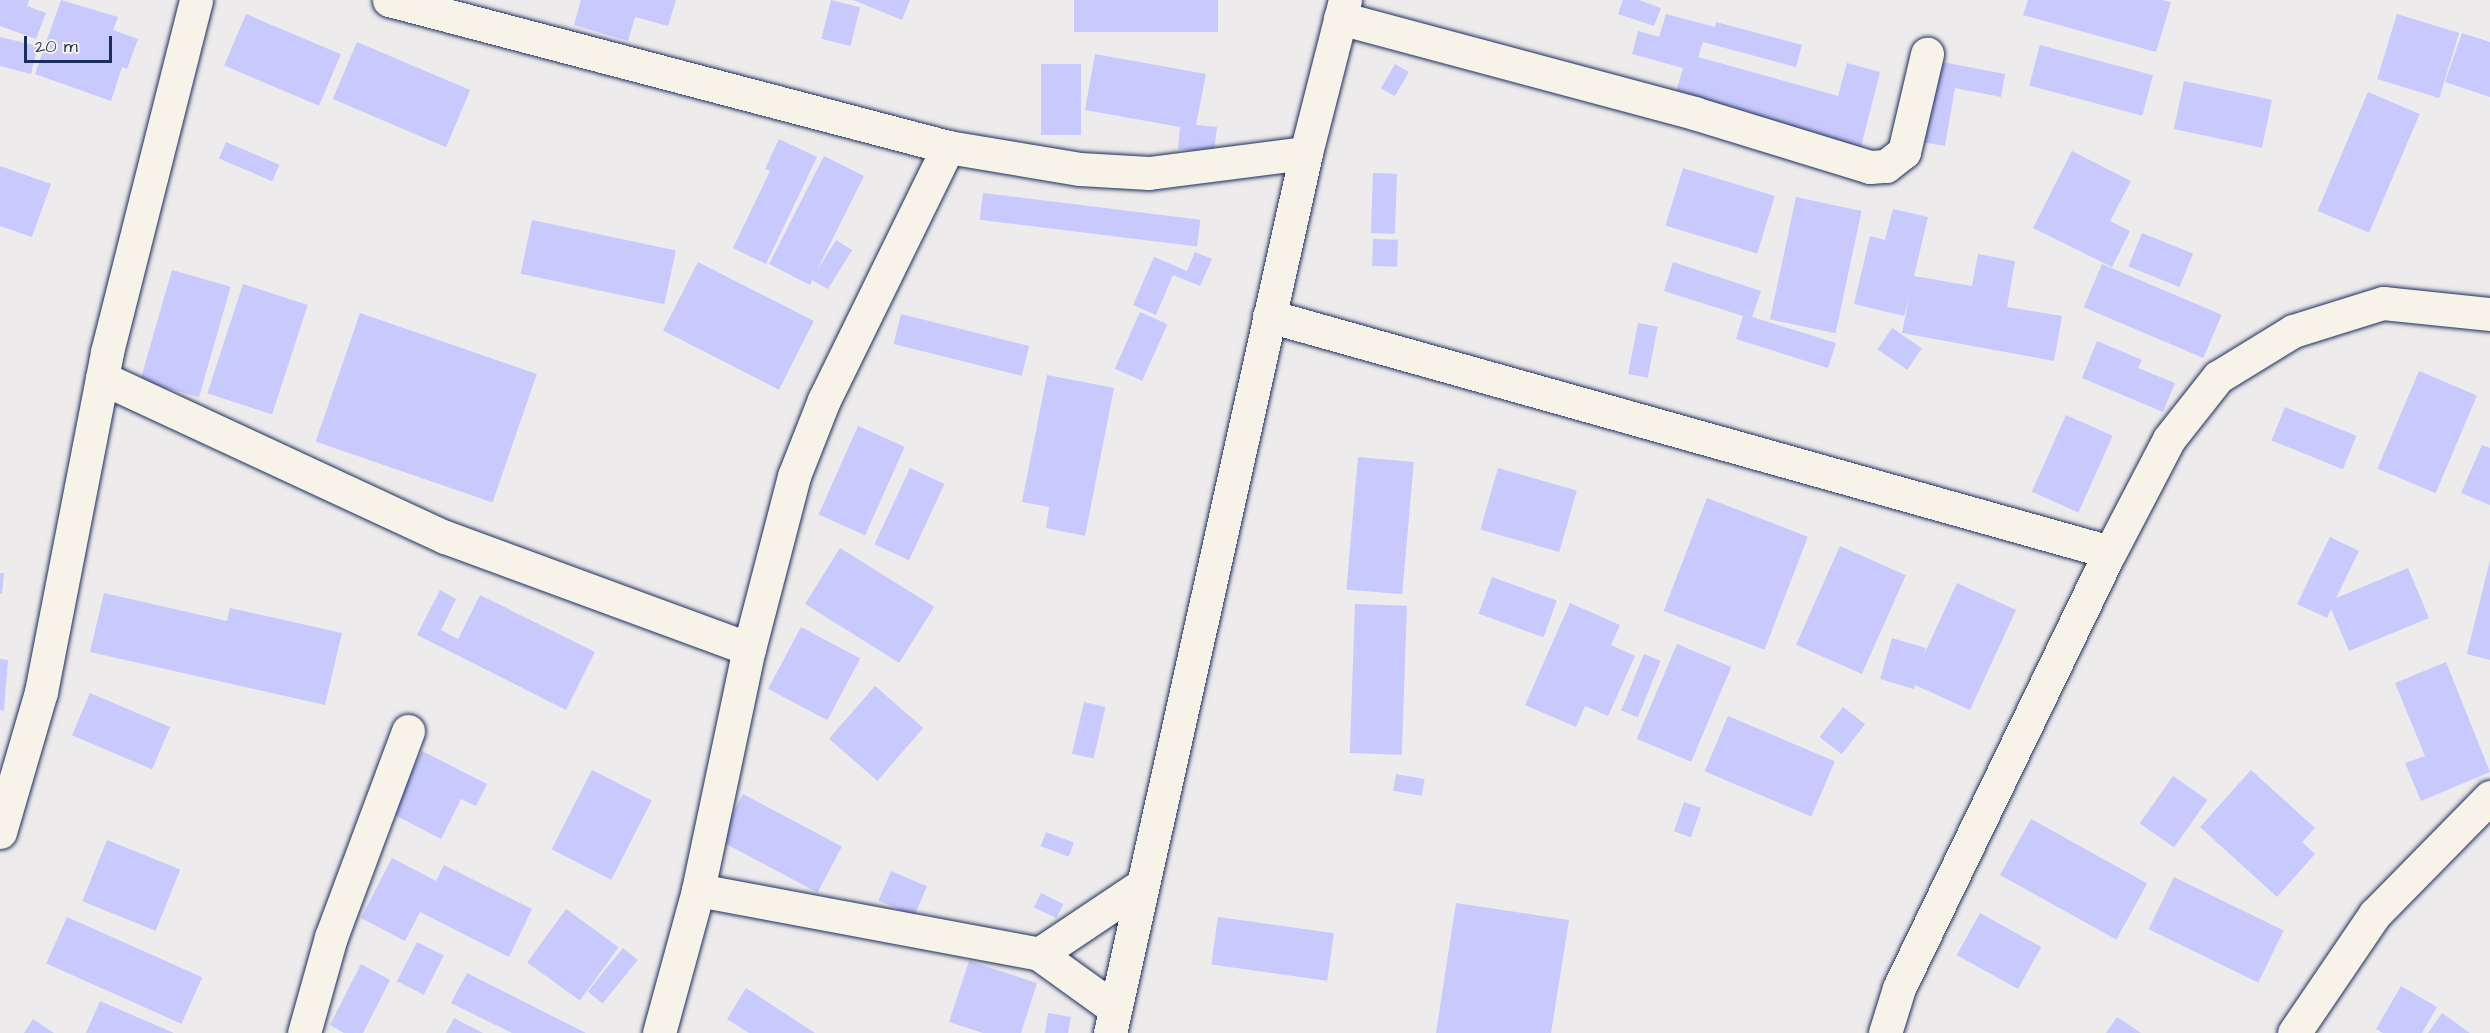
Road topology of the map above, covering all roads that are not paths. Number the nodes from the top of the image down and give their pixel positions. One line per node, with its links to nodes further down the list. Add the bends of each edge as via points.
1 (196, 0): 9 (street)
2 (389, 0): 5 (street)
3 (1343, 9): 4 (street, via 1870,167 1886,166 1904,152); 6 (street)
4 (1927, 54)
5 (948, 147): 6 (street, via 1080,169 1149,173); 11 (street, via 824,399 795,476)
6 (1306, 153): 8 (street)
7 (2490, 314): 10 (street, via 2383,303 2293,331 2218,377 2169,439)
8 (1269, 316): 10 (street); 15 (street)
9 (102, 378): 11 (street, via 445,537); 14 (street, via 41,692)
10 (2110, 552): 21 (street, via 1899,988)
11 (749, 649): 16 (street)
12 (408, 731): 19 (street, via 331,937)
13 (2490, 797): 22 (street, via 2375,914)
14 (0, 832)
15 (1142, 885): 17 (street); 18 (street)
16 (698, 890): 17 (street); 20 (street)
17 (1039, 954): 18 (street)
18 (1112, 1021)
19 (304, 1033)
20 (659, 1033)
21 (1886, 1033)
22 (2294, 1033)

